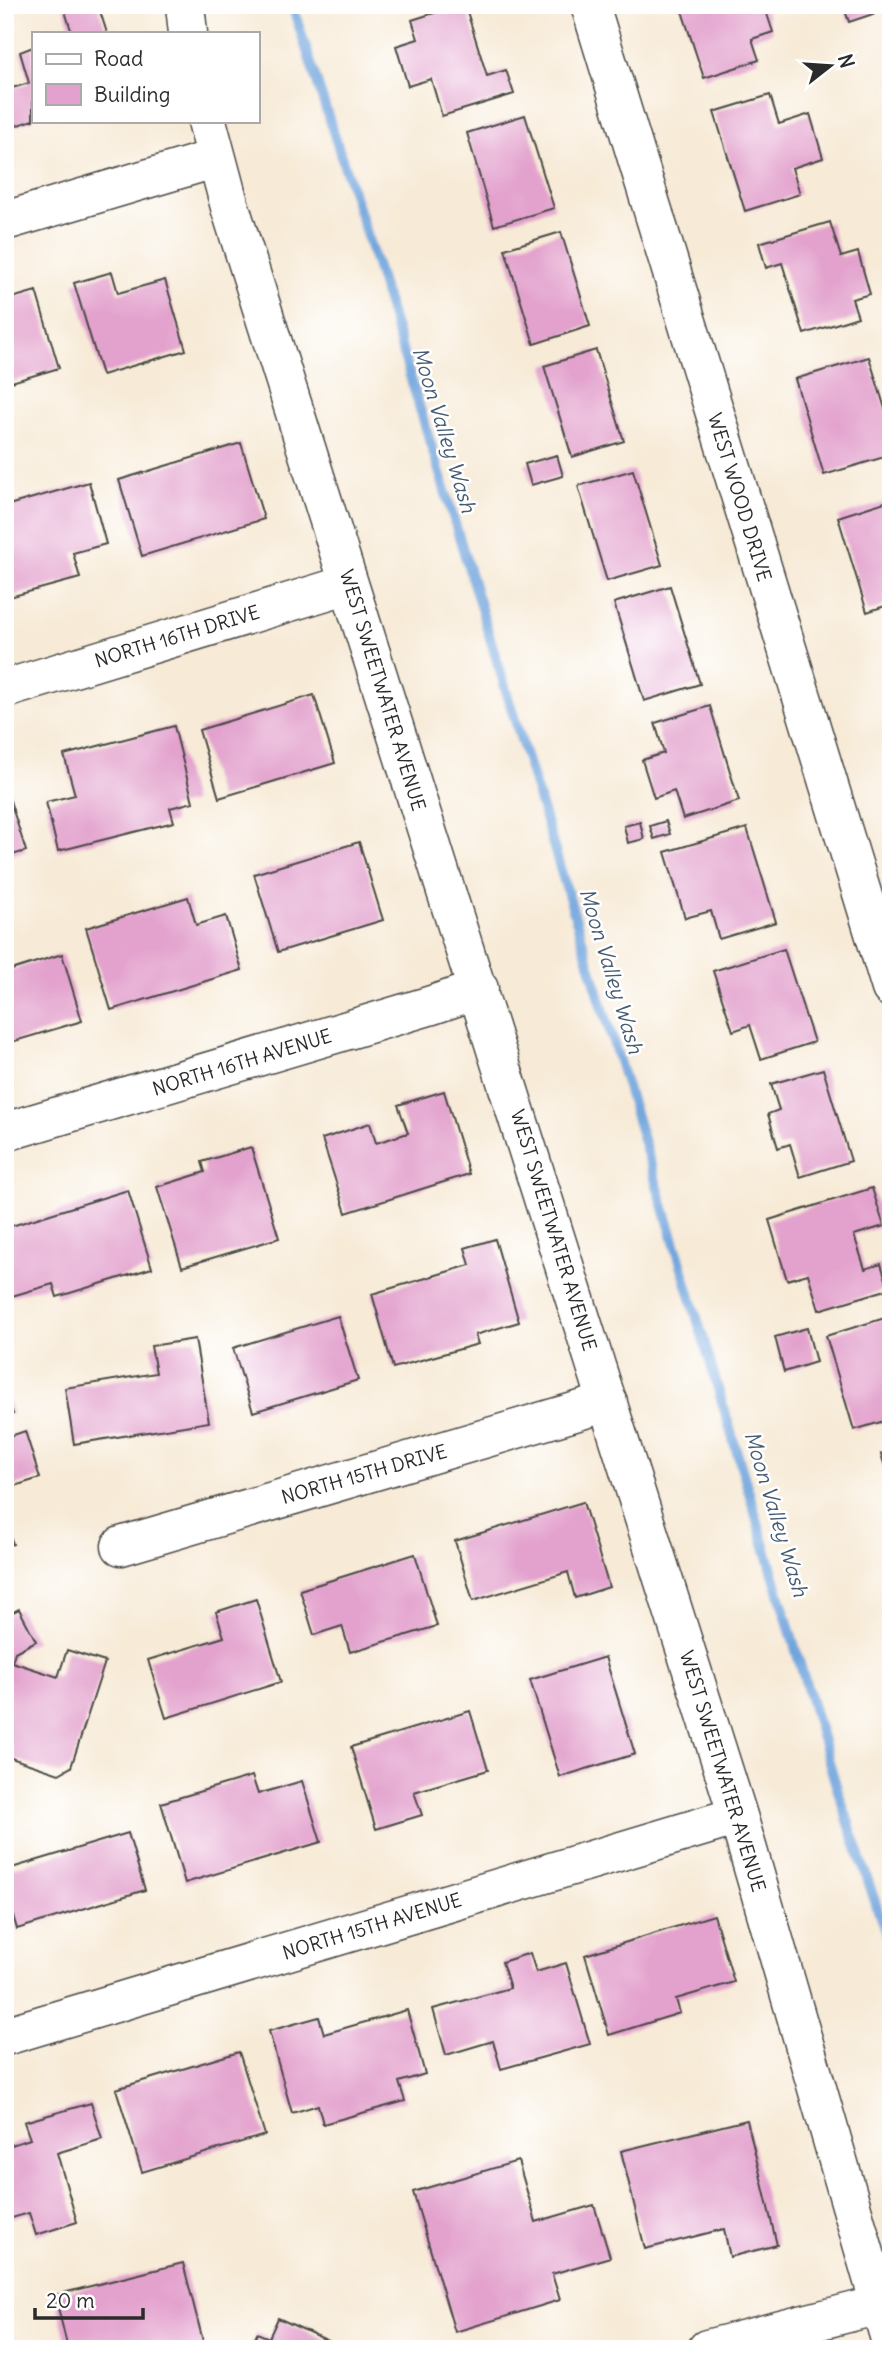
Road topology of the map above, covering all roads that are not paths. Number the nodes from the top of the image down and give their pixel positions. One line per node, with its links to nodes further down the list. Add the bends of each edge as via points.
1 (185, 5): 3 (street)
2 (590, 5): 9 (street, WEST WOOD DRIVE)
3 (188, 32)
4 (207, 122): 5 (street, WEST SWEETWATER AVENUE)
5 (217, 158): 6 (street); 7 (street, WEST SWEETWATER AVENUE)
6 (5, 221)
7 (349, 584): 8 (street, NORTH 16TH DRIVE); 10 (street, WEST SWEETWATER AVENUE)
8 (5, 689)
9 (891, 988)
10 (479, 989): 11 (street, NORTH 16TH AVENUE); 12 (street, WEST SWEETWATER AVENUE)
11 (5, 1132)
12 (608, 1402): 13 (street, NORTH 15TH DRIVE); 14 (street, WEST SWEETWATER AVENUE)
13 (121, 1546)
14 (738, 1816): 15 (street, NORTH 15TH AVENUE); 16 (street, WEST SWEETWATER AVENUE)
15 (5, 2036)
16 (879, 2305): 17 (street, WEST SWEETWATER AVENUE); 18 (street)
17 (891, 2343)
18 (707, 2349)

